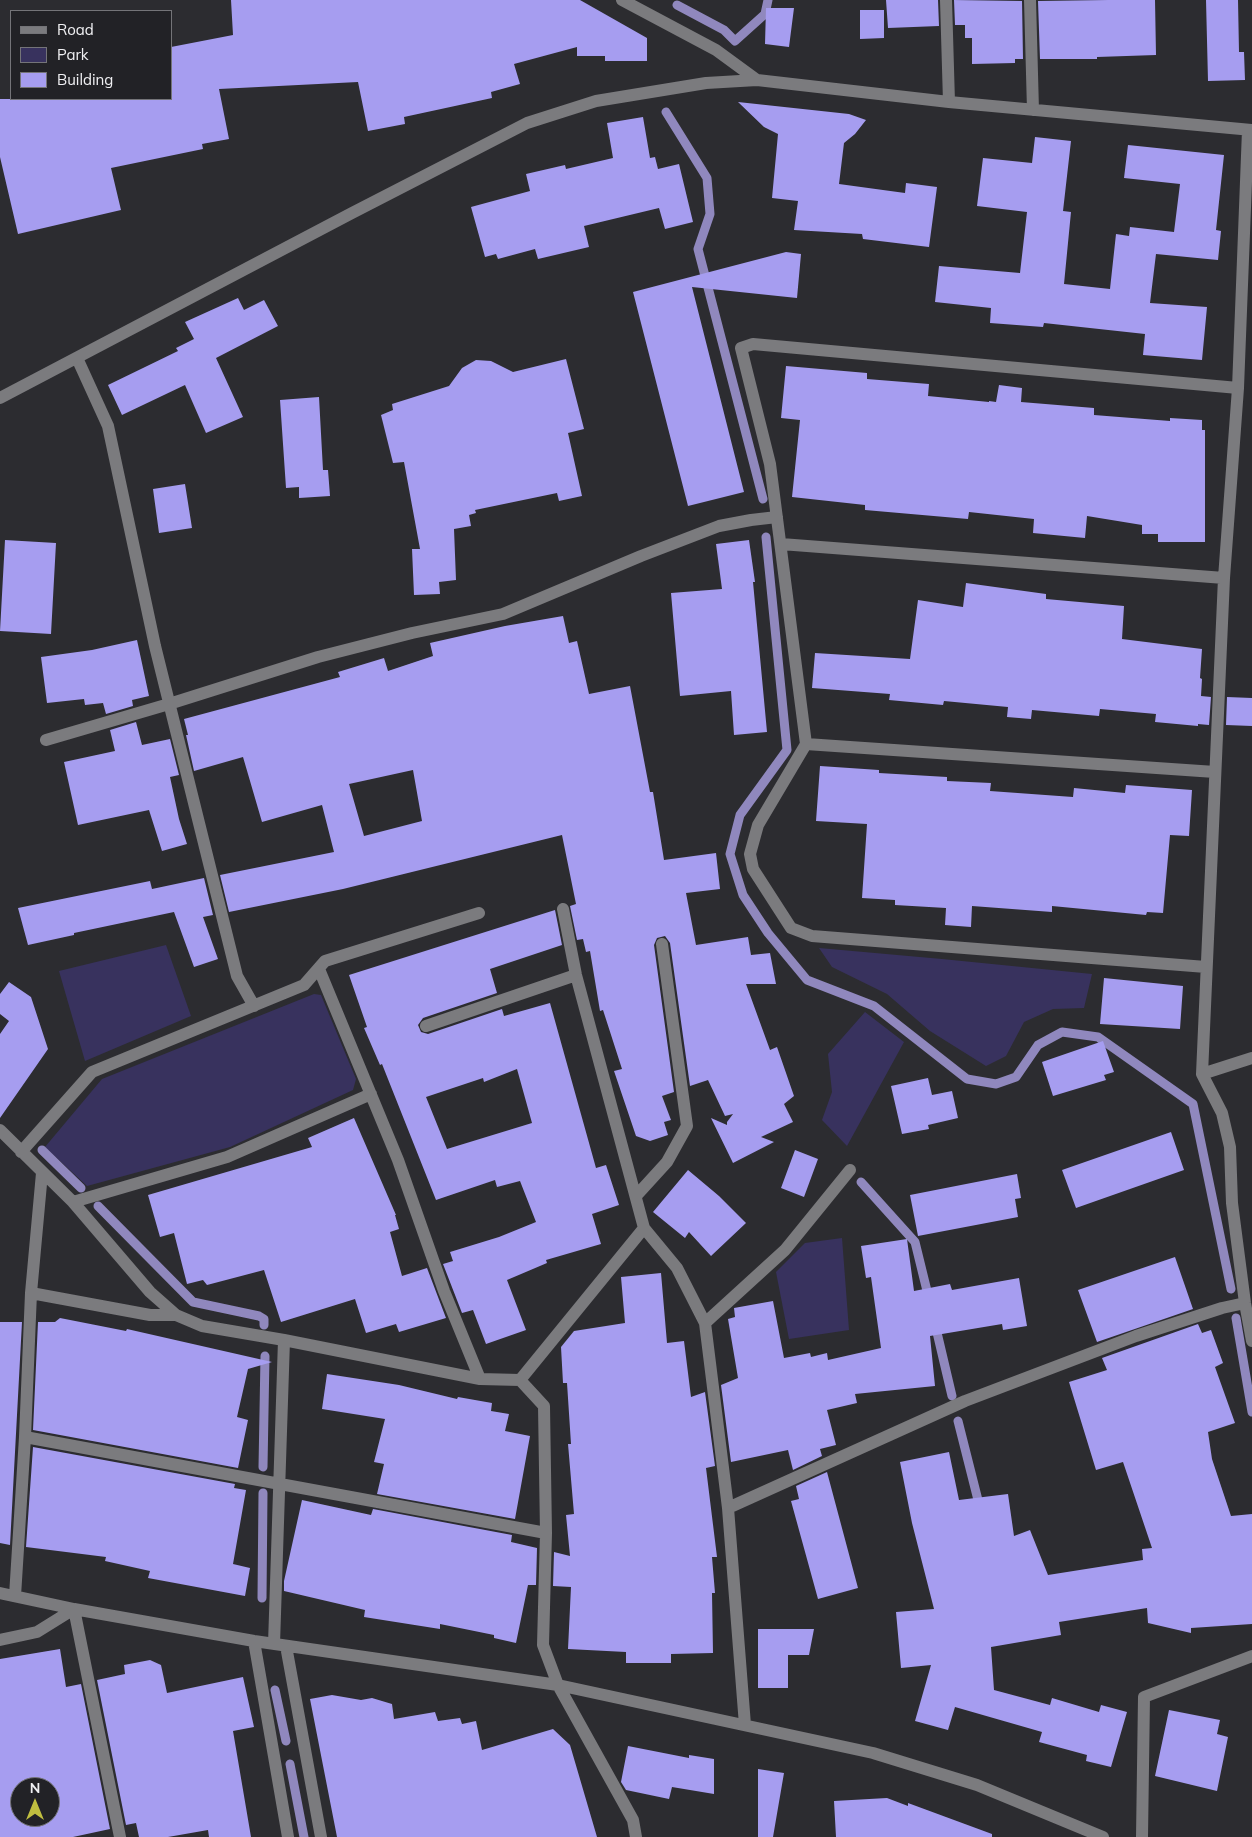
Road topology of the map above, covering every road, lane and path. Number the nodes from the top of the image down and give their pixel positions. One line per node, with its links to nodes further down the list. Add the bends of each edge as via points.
1 (622, 0): 4 (street, via 716,50)
2 (946, 0): 5 (street)
3 (1030, 0): 6 (street)
4 (757, 80): 5 (street); 8 (street, via 706,83 596,101 527,123)
5 (948, 102): 6 (street)
6 (1034, 110): 7 (street)
7 (1250, 130): 9 (street)
8 (77, 358): 10 (street); 14 (street, via 108,426)
9 (1238, 388): 11 (street, via 753,344 741,348 770,464); 13 (street)
10 (0, 398)
11 (777, 517): 12 (street); 14 (street, via 719,526 503,614 318,657)
12 (781, 544): 13 (street); 16 (street)
13 (1224, 578): 17 (street)
14 (170, 704): 15 (street); 24 (street, via 237,976)
15 (46, 740)
16 (806, 744): 17 (street); 21 (street, via 758,825 750,854 753,869 791,928 812,936)
17 (1215, 772): 21 (street)
18 (563, 909): 23 (street)
19 (479, 913): 22 (street, via 325,961)
20 (662, 944): 33 (street, via 687,1126 667,1162)
21 (1206, 966): 27 (street)
22 (319, 969): 24 (street, via 304,986); 28 (street)
23 (576, 975): 25 (street); 33 (street)
24 (254, 1006): 30 (street, via 92,1072)
25 (426, 1026)
26 (1252, 1058): 27 (street)
27 (1202, 1074): 37 (street, via 1222,1113 1230,1146 1232,1203)
28 (371, 1094): 34 (street, via 226,1157); 42 (street)
29 (0, 1130): 30 (street)
30 (22, 1152): 32 (street)
31 (850, 1170): 39 (street, via 786,1250)
32 (42, 1173): 34 (street); 36 (street)
33 (636, 1196): 35 (street)
34 (73, 1202): 38 (street, via 150,1292)
35 (644, 1228): 39 (street, via 677,1268); 43 (street)
36 (31, 1293): 38 (street, via 150,1315); 44 (street)
37 (1245, 1303): 41 (street); 46 (street, via 1136,1336 965,1401)
38 (176, 1315): 40 (street, via 202,1326)
39 (705, 1323): 46 (street)
40 (284, 1340): 42 (street); 45 (street)
41 (1252, 1341)
42 (480, 1379): 43 (street)
43 (520, 1380): 47 (street, via 544,1406)
44 (25, 1437): 45 (street); 49 (street)
45 (280, 1484): 47 (street); 53 (street)
46 (728, 1508): 56 (street)
47 (546, 1533): 55 (street, via 543,1645)
48 (0, 1593): 49 (street)
49 (15, 1596): 50 (street)
50 (74, 1609): 51 (street, via 37,1632); 52 (street); 57 (street)
51 (0, 1640)
52 (254, 1641): 53 (street); 58 (street)
53 (280, 1645): 55 (street); 59 (street)
54 (1252, 1656): 62 (street, via 1144,1697)
55 (558, 1685): 56 (street); 60 (street, via 633,1820)
56 (745, 1725): 61 (street, via 873,1753 977,1785)
57 (120, 1837)
58 (288, 1837)
59 (321, 1837)
60 (636, 1837)
61 (1103, 1837)
62 (1142, 1837)

